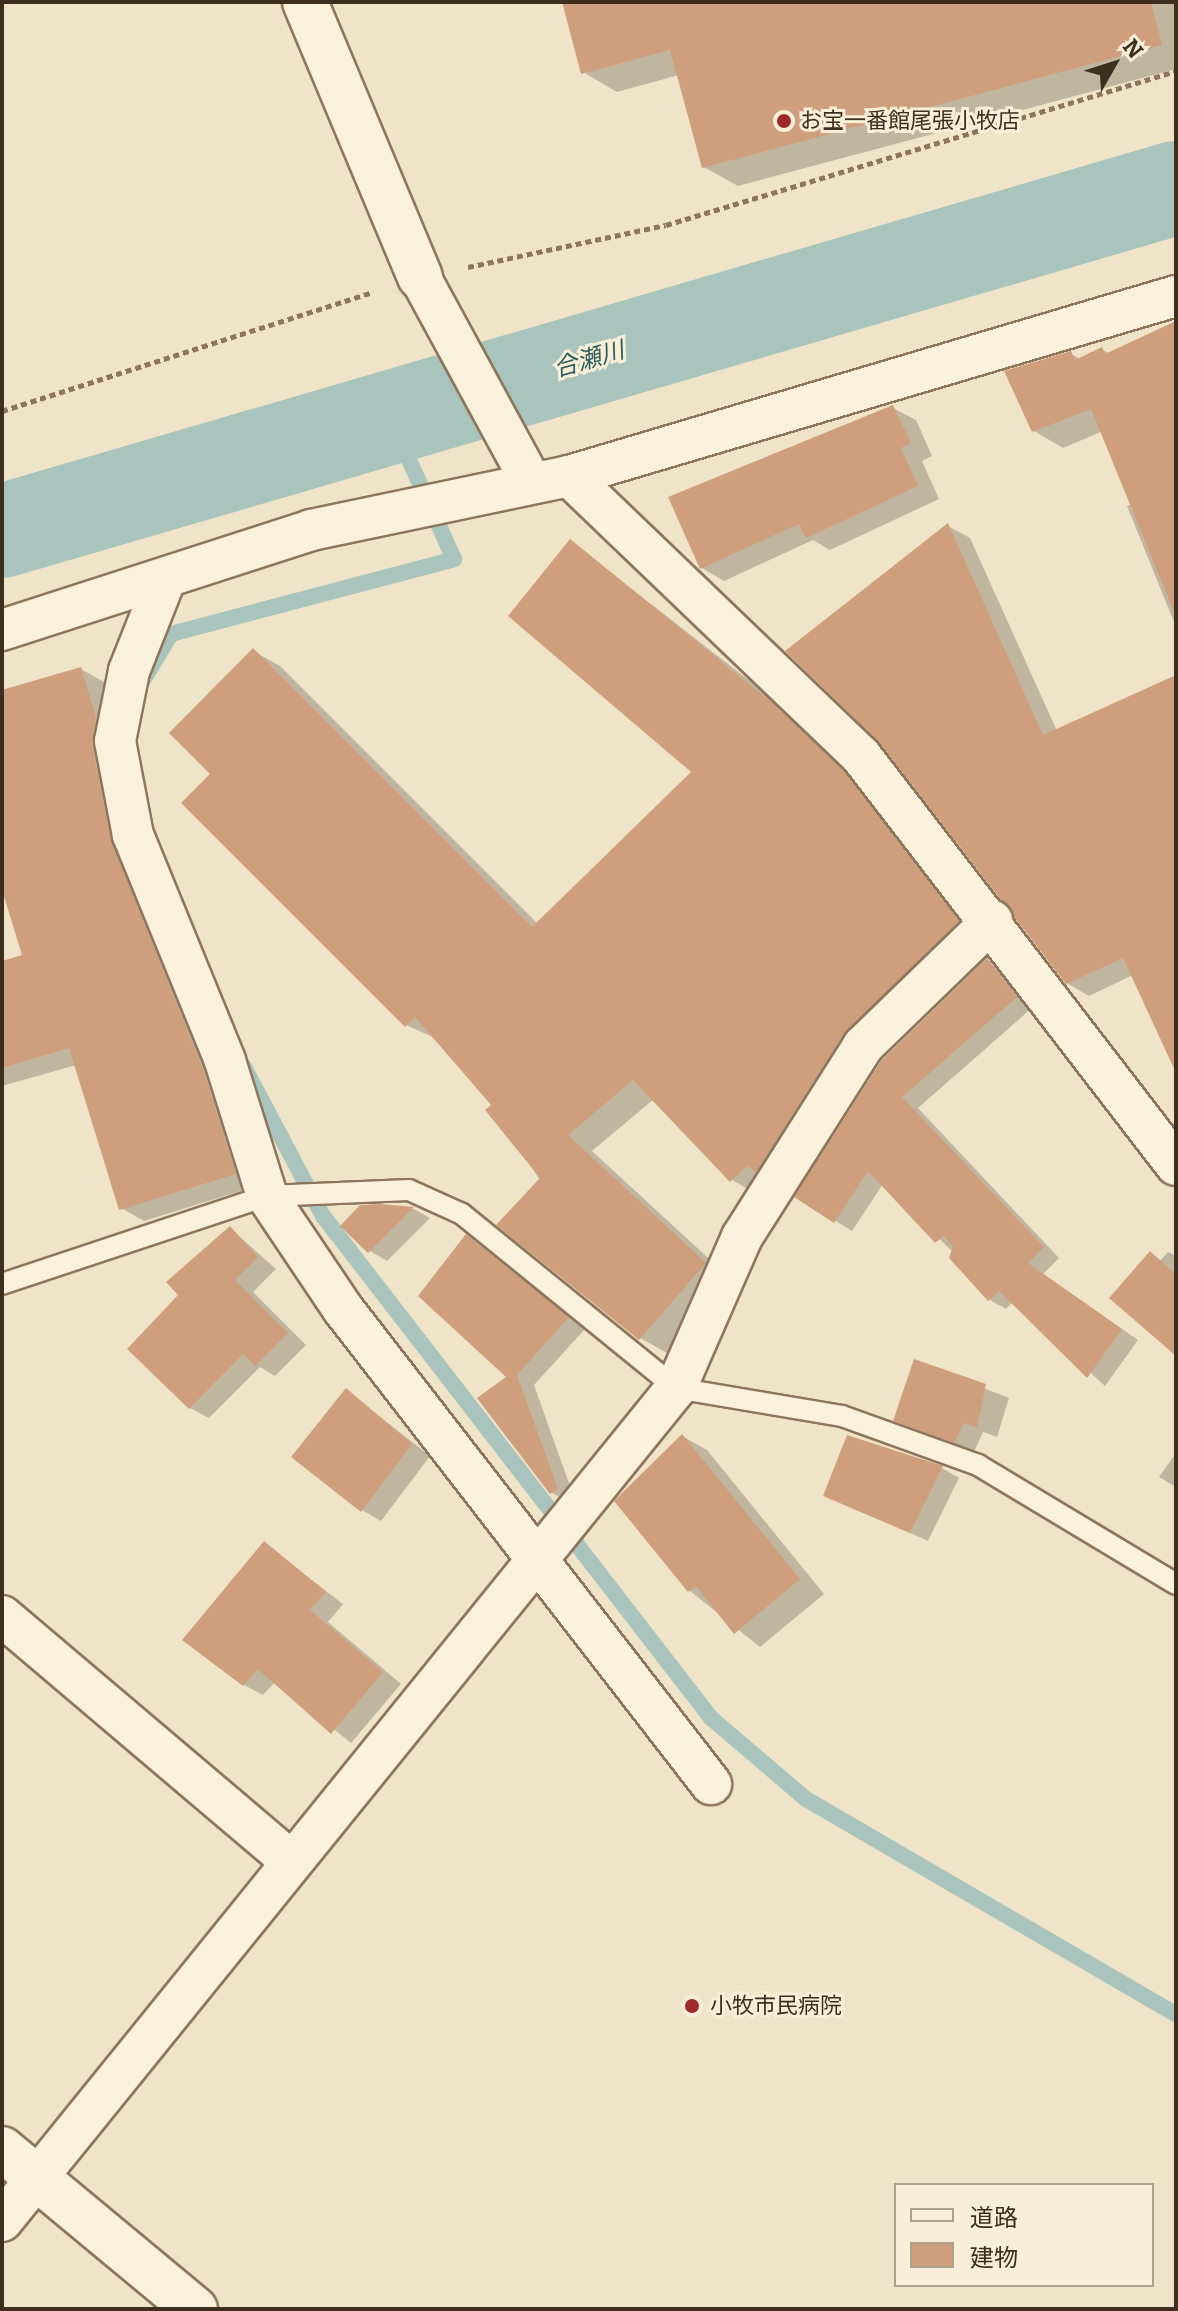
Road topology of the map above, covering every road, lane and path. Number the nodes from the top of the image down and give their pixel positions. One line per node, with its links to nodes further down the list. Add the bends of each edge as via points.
1 (305, 2): 3 (street)
2 (1176, 71): 3 (path, via 666,225)
3 (420, 277): 5 (path); 6 (street)
4 (1176, 296): 6 (street)
5 (2, 411)
6 (542, 476): 7 (street, via 311,530); 9 (street, via 861,756)
7 (165, 580): 8 (street); 11 (street, via 129,671 115,741 133,835 225,1061)
8 (2, 630)
9 (992, 921): 10 (street); 13 (street, via 863,1046 742,1237)
10 (1176, 1165)
11 (267, 1196): 12 (lane); 13 (lane, via 409,1190 462,1214); 14 (street, via 343,1309)
12 (2, 1284)
13 (676, 1388): 14 (street); 15 (lane, via 842,1416 978,1465)
14 (537, 1556): 17 (street); 18 (street)
15 (1176, 1584)
16 (2, 1616): 18 (street)
17 (711, 1784)
18 (291, 1861): 20 (street)
19 (2, 2149): 20 (street)
20 (40, 2179): 21 (street); 22 (street)
21 (2, 2221)
22 (195, 2309)

